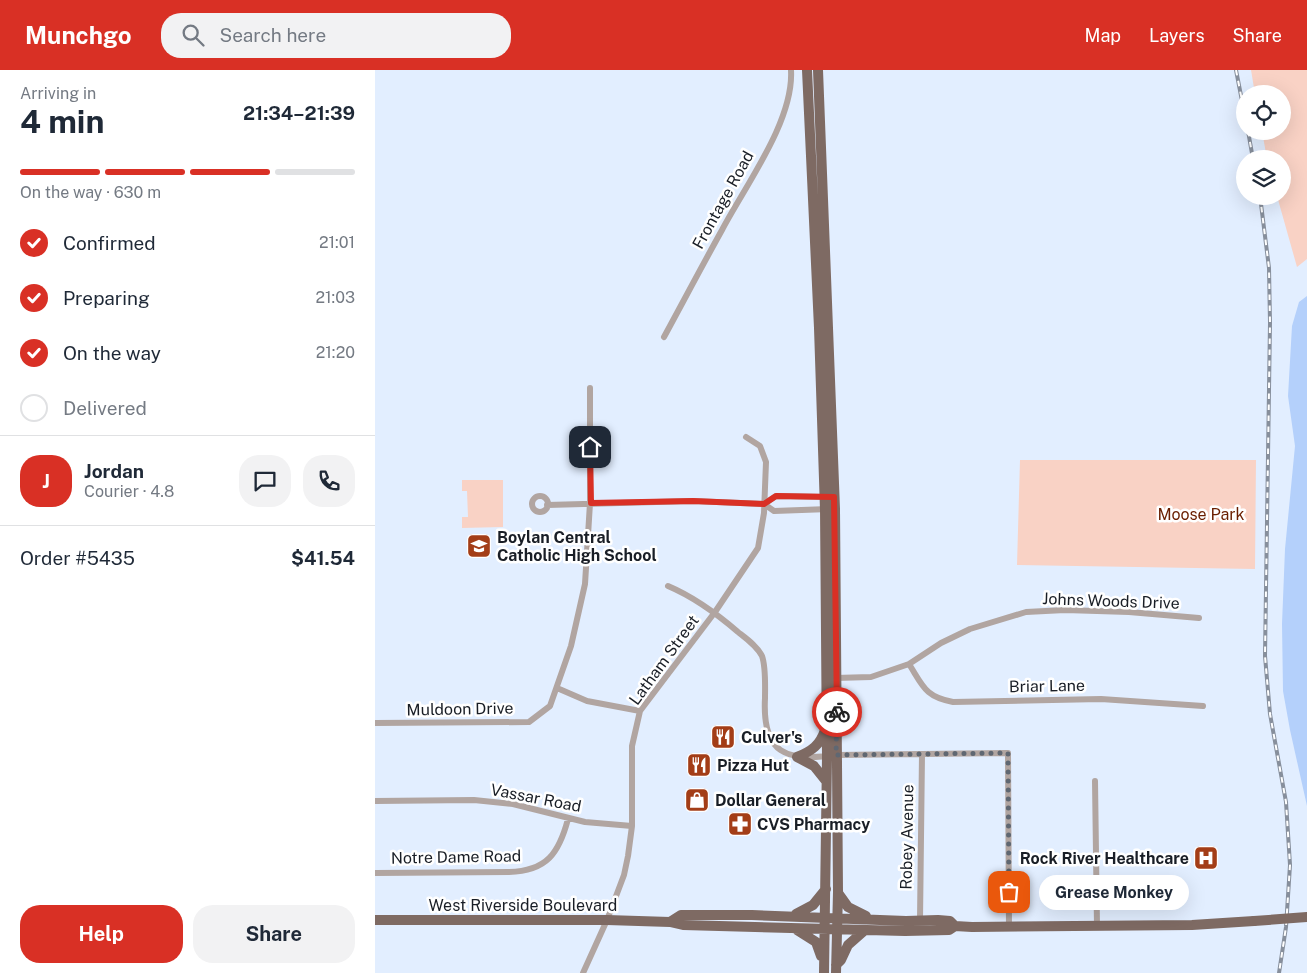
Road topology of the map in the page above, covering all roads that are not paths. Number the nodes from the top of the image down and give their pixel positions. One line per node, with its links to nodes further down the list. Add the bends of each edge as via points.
1 (791, 70): 4 (street, Frontage Road, via 792,81 786,106 775,133)
2 (807, 70): 7 (main road)
3 (818, 70): 7 (main road)
4 (663, 337)
5 (590, 388): 8 (street, Muldoon Drive)
6 (746, 436): 9 (street, Latham Street, via 760,446 766,462)
7 (829, 497): 9 (street, via 776,496); 11 (main road)
8 (591, 503): 9 (street, via 693,501); 10 (street); 17 (street, Muldoon Drive, via 585,584 571,646)
9 (764, 504): 11 (street, via 774,511); 13 (street, Latham Street, via 758,548)
10 (547, 505)
11 (830, 509): 16 (main road)
12 (668, 586): 13 (street)
13 (715, 612): 19 (street, Latham Street); 24 (street, via 754,645 763,657 767,731 778,750)
14 (1199, 618): 15 (street, Johns Woods Drive, via 1129,612 1026,612 970,629)
15 (909, 664): 16 (street, Johns Woods Drive, via 871,677); 18 (street, Briar Lane, via 924,688 938,699 953,702 1101,699)
16 (832, 678): 21 (main road); 23 (main road)
17 (557, 688): 19 (street, via 587,701); 20 (street, Muldoon Drive, via 550,706 529,722)
18 (1203, 706)
19 (640, 711): 29 (street, Latham Street, via 631,746)
20 (375, 723)
21 (827, 724): 23 (main road); 24 (main road, via 820,742)
22 (922, 754): 23 (street); 40 (street, Robey Avenue); 44 (street, via 1008,753)
23 (832, 756): 24 (street); 25 (main road); 32 (main road)
24 (797, 757): 25 (main road, via 814,766)
25 (827, 781): 31 (main road)
26 (1095, 781): 43 (street)
27 (375, 801): 28 (street, Vassar Road, via 474,800 513,804)
28 (568, 819): 29 (street, Vassar Road); 30 (street, Notre Dame Road, via 563,838 553,855 528,870)
29 (632, 826): 39 (street, Latham Street, via 624,875)
30 (375, 873)
31 (826, 888): 33 (main road, via 813,905); 34 (main road)
32 (838, 892): 36 (main road); 37 (main road, via 848,907)
33 (793, 916): 34 (main road, West Riverside Boulevard); 41 (main road, West Riverside Boulevard, via 681,915)
34 (825, 917): 36 (main road, West Riverside Boulevard); 46 (main road)
35 (1307, 917): 43 (main road, West Riverside Boulevard, bridge, via 1192,925)
36 (837, 918): 37 (main road, West Riverside Boulevard); 47 (main road)
37 (874, 919): 40 (main road, West Riverside Boulevard)
38 (375, 920): 39 (main road, West Riverside Boulevard)
39 (607, 920): 41 (main road, West Riverside Boulevard); 51 (street, Latham Street)
40 (920, 920): 42 (main road, West Riverside Boulevard, via 950,921)
41 (670, 922): 45 (main road, West Riverside Boulevard, via 683,926)
42 (955, 926): 44 (main road, West Riverside Boulevard); 48 (main road, West Riverside Boulevard, via 937,931)
43 (1097, 926): 44 (main road, West Riverside Boulevard)
44 (1009, 927)
45 (794, 928): 46 (main road, West Riverside Boulevard); 49 (main road, via 816,942)
46 (824, 929): 47 (main road, West Riverside Boulevard); 49 (main road)
47 (837, 930): 48 (main road, West Riverside Boulevard); 50 (main road)
48 (865, 930): 50 (main road, via 848,945)
49 (824, 969)
50 (836, 969)
51 (583, 973)

